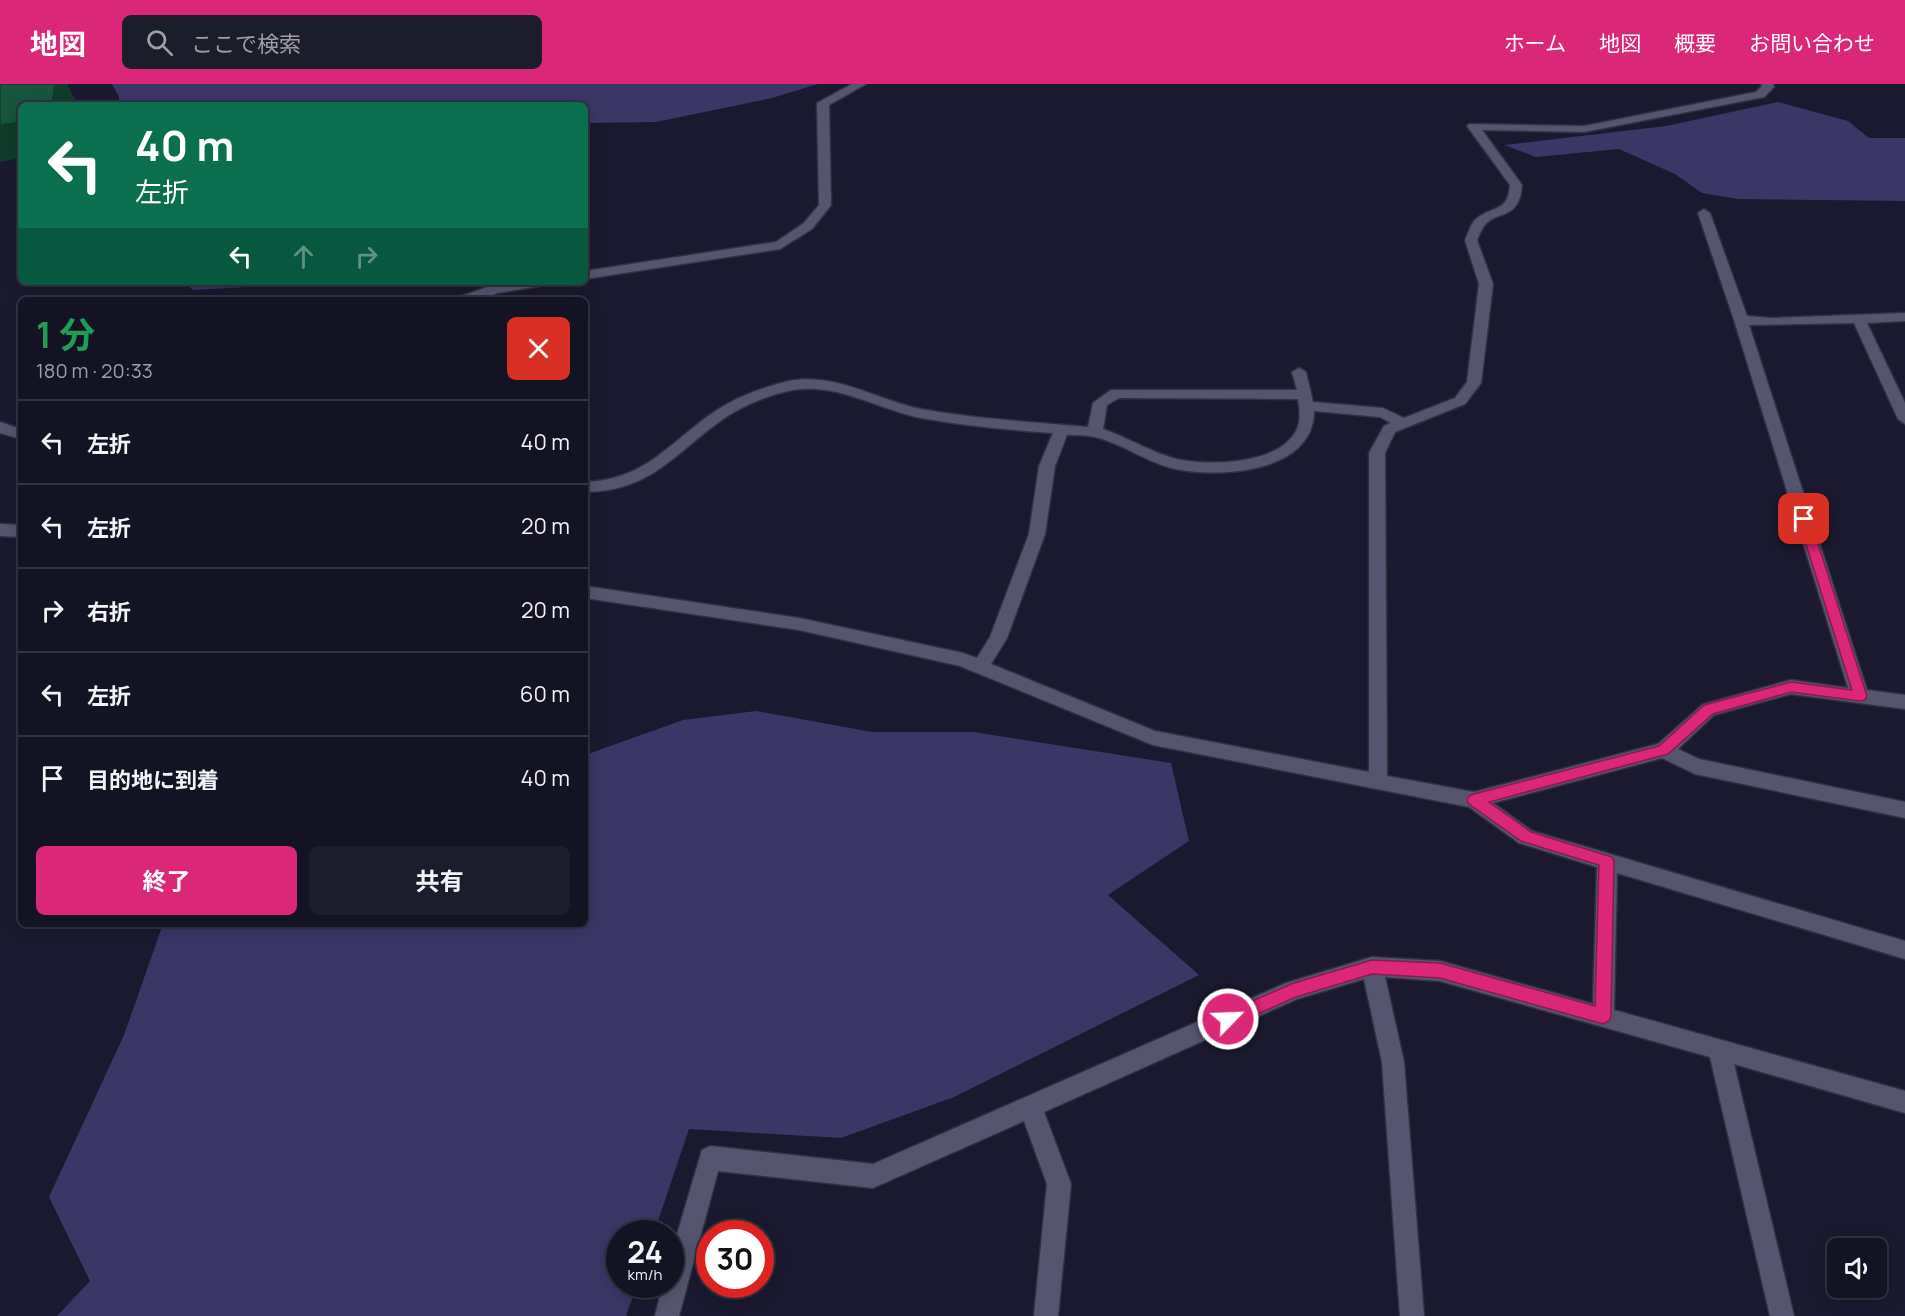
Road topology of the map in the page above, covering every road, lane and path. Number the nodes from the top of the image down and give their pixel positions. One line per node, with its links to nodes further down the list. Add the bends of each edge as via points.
1 (860, 84): 4 (street, via 823,103 825,205 808,226 780,245)
2 (1767, 84): 13 (street, via 1760,95 1584,129 1473,126 1516,185 1515,198 1504,211 1480,222 1471,240 1486,284 1474,383 1460,401)
3 (1704, 213): 9 (street)
4 (588, 275)
5 (521, 285): 6 (street)
6 (472, 297)
7 (1905, 317): 8 (street)
8 (1859, 319): 9 (street); 12 (street)
9 (1741, 320): 23 (street)
10 (1299, 372): 11 (street)
11 (1306, 401): 13 (street, via 1383,413); 16 (street, via 1116,393 1101,403); 16 (street, via 1304,431 1291,447 1255,465 1214,469 1173,463)
12 (1905, 419)
13 (1403, 423): 26 (street, via 1389,429 1377,453)
14 (0, 427): 17 (street)
15 (1062, 429): 16 (street); 18 (street, via 944,418 905,410 838,387 801,384 765,393 722,413 652,469 628,483); 22 (street, via 1047,465 1037,534 998,638)
16 (1095, 432)
17 (18, 433)
18 (588, 487)
19 (0, 530): 20 (street)
20 (18, 531)
21 (588, 592): 22 (street, via 799,624 963,660)
22 (980, 668): 26 (street, via 1153,738)
23 (1860, 696): 24 (street); 25 (street, via 1791,687 1708,710)
24 (1905, 702)
25 (1664, 750): 27 (street); 28 (street, via 1695,766)
26 (1378, 781): 27 (street)
27 (1474, 800): 29 (street, via 1527,837)
28 (1905, 810)
29 (1607, 861): 30 (street); 32 (street)
30 (1905, 950)
31 (1372, 967): 32 (street, via 1440,970); 35 (street, via 1294,990); 38 (street, via 1393,1062)
32 (1603, 1016): 33 (street)
33 (1719, 1049): 34 (street); 39 (street)
34 (1905, 1102)
35 (1030, 1106): 36 (street, via 873,1176 710,1158); 37 (street, via 1059,1184)
36 (667, 1316)
37 (1046, 1316)
38 (1412, 1316)
39 (1782, 1316)

